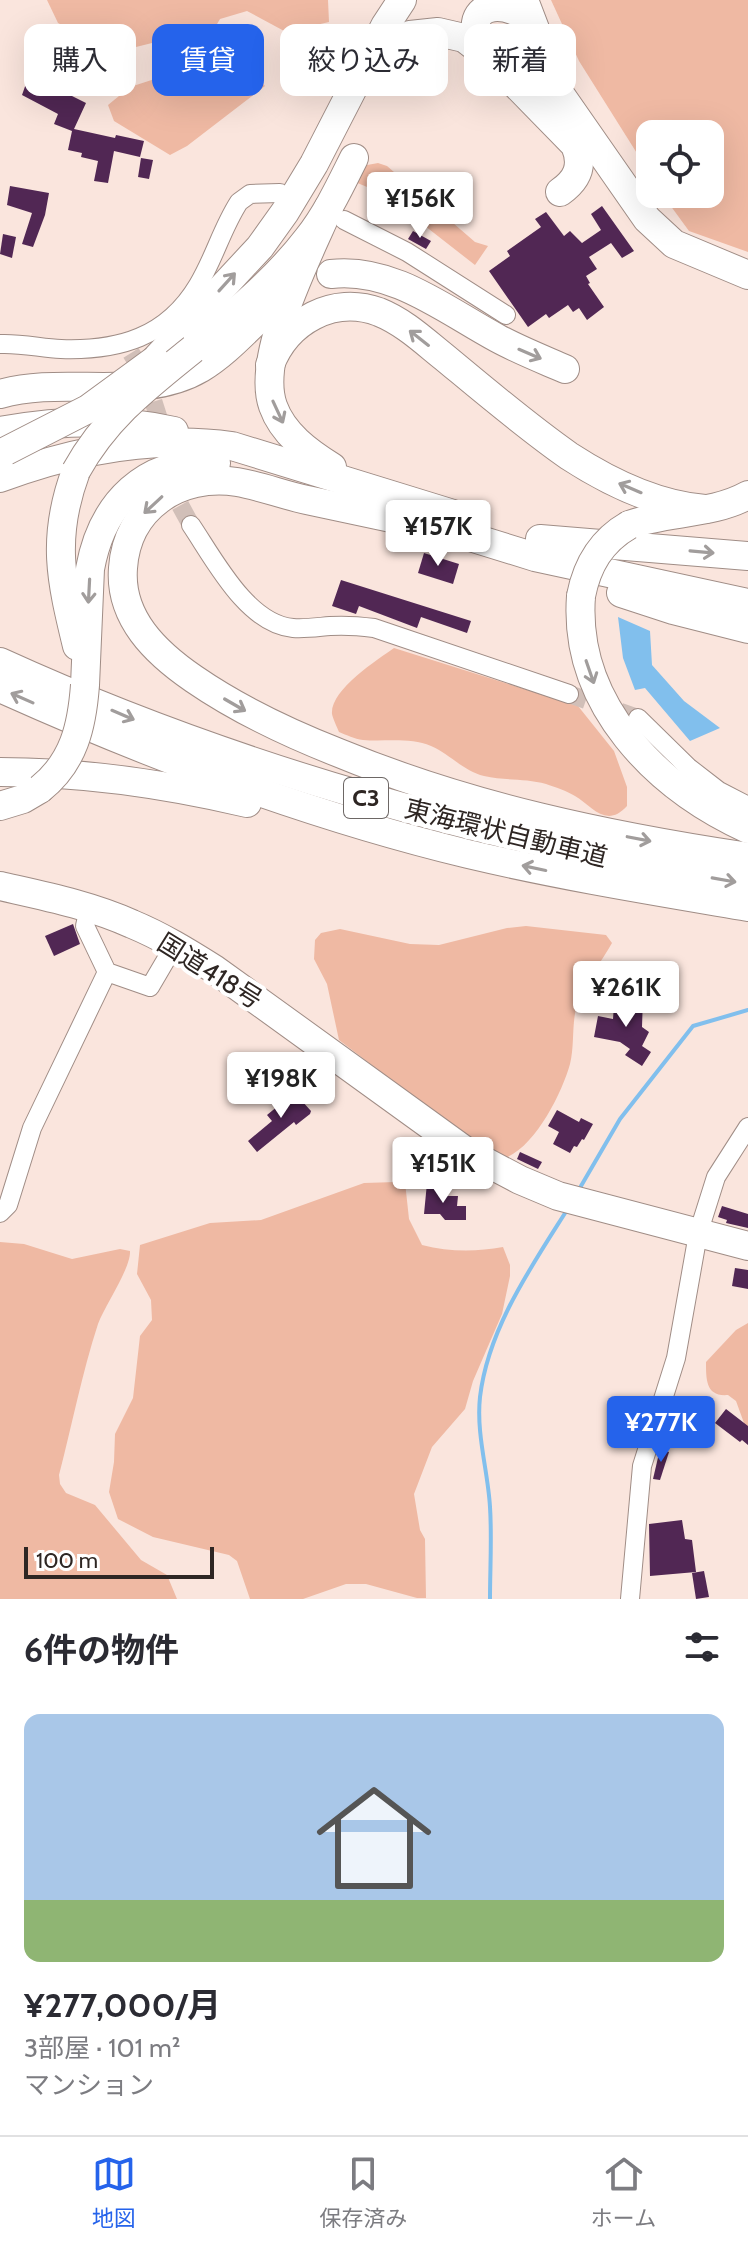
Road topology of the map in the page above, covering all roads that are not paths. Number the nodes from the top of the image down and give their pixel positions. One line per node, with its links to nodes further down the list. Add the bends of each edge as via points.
1 (402, 0): 3 (highway)
2 (524, 0): 6 (highway)
3 (386, 24)
4 (477, 24): 5 (highway, via 488,7 503,3)
5 (533, 24)
6 (534, 24)
7 (349, 96): 19 (highway, one-way to 7, via 273,230)
8 (527, 96): 11 (highway, via 575,145 579,171)
9 (561, 96): 15 (highway, via 655,229 685,250)
10 (354, 158): 13 (highway)
11 (560, 192)
12 (280, 193): 19 (street, via 250,194 239,202 198,286)
13 (337, 213): 17 (street); 20 (highway, via 279,330); 36 (highway, bridge, via 232,316 118,412 76,471 59,540 63,587)
14 (331, 274): 21 (highway, one-way to 21, via 373,275 400,284)
15 (748, 275)
16 (276, 303): 22 (highway, via 216,358 185,376)
17 (506, 315)
18 (0, 344): 19 (street)
19 (138, 352): 24 (highway, bridge, via 88,409)
20 (270, 365): 25 (highway, one-way to 25, via 273,406 288,432 331,467); 27 (highway, one-way to 20, via 655,498 579,462 416,335 377,312 335,308 311,317 289,332)
21 (565, 369)
22 (0, 394)
23 (232, 446): 24 (highway, via 174,441 57,460); 24 (highway, via 159,427 74,423); 25 (highway)
24 (2, 454)
25 (382, 493): 30 (highway)
26 (748, 495): 27 (highway)
27 (705, 509): 43 (highway, one-way to 43, bridge, via 629,525 599,549 581,596 583,653 594,685 635,748 669,781)
28 (191, 525): 38 (street, via 232,586 275,623 290,628 374,628)
29 (443, 529): 30 (highway); 36 (highway, one-way to 36, via 231,464 187,464 150,476 118,503 96,543 88,589); 45 (highway, one-way to 45, via 238,482 187,484 163,496 137,521 124,554 124,593 139,628 170,662 249,713 320,745 514,812)
30 (538, 548): 31 (highway, one-way to 31); 32 (highway); 33 (highway, via 644,582); 34 (highway, via 638,599)
31 (748, 556)
32 (748, 590)
33 (748, 603)
34 (748, 629)
35 (0, 662): 46 (highway, 東海環状自動車道 / C3, one-way to 46, via 156,728 353,794 539,843)
36 (85, 685): 41 (highway, bridge, via 72,751 40,789)
37 (0, 688): 44 (highway, 東海環状自動車道 / C3, one-way to 37, via 271,797)
38 (569, 694)
39 (638, 718): 42 (street, via 688,767)
40 (0, 772): 44 (highway, via 46,772 168,787)
41 (0, 806)
42 (748, 806)
43 (748, 829)
44 (466, 853): 48 (highway, 東海環状自動車道 / C3, one-way to 44)
45 (748, 857)
46 (748, 884)
47 (0, 886): 49 (highway, 国道418号)
48 (748, 907)
49 (89, 908): 51 (street, via 85,926); 54 (highway, 国道418号, via 152,933 214,969 467,1152 558,1196)
50 (167, 958): 51 (street, via 150,987)
51 (107, 972): 53 (street, via 32,1128 8,1205)
52 (748, 1127): 54 (street, via 716,1177)
53 (0, 1213)
54 (698, 1234): 55 (highway, 国道418号); 56 (street, via 676,1358 642,1466)
55 (748, 1246)
56 (630, 1599)

